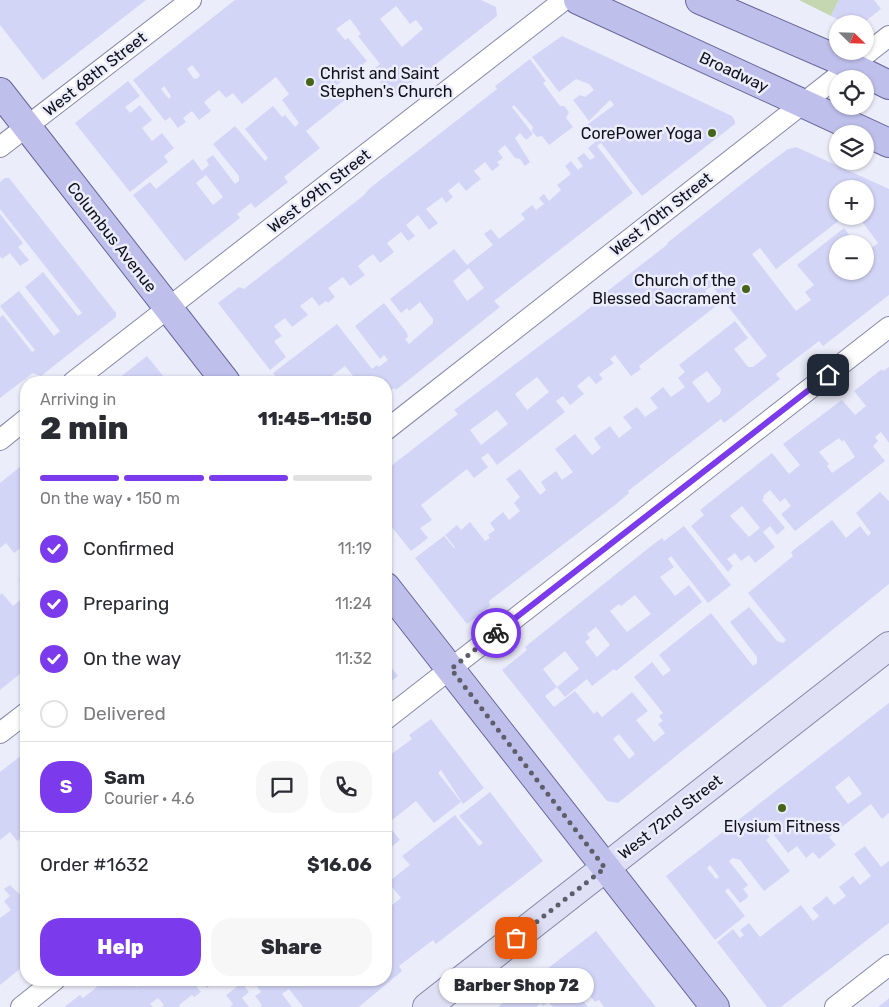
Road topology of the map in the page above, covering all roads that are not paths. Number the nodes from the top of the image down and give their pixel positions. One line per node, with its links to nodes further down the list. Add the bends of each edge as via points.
1 (191, 0): 10 (street, West 68th Street)
2 (564, 0): 13 (street, West 69th Street)
3 (578, 0): 9 (main road, Broadway)
4 (700, 0): 6 (main road)
5 (889, 36): 6 (street, West 70th Street)
6 (850, 66): 7 (main road); 9 (street, West 70th Street)
7 (889, 85)
8 (0, 92): 10 (main road, Columbus Avenue)
9 (803, 104): 11 (main road, Broadway); 18 (street, West 70th Street)
10 (27, 126): 12 (street, West 68th Street); 13 (main road, Columbus Avenue)
11 (889, 143)
12 (0, 147)
13 (168, 308): 15 (street, West 69th Street); 16 (main road, Columbus Avenue)
14 (889, 328): 22 (street)
15 (81, 376)
16 (221, 376)
17 (20, 425): 19 (street)
18 (392, 425)
19 (0, 440)
20 (392, 595): 22 (main road)
21 (889, 646): 26 (main road, West 72nd Street)
22 (451, 669): 23 (street); 26 (main road)
23 (392, 715)
24 (20, 718): 25 (street)
25 (0, 733)
26 (605, 868): 30 (main road, West 72nd Street); 31 (main road)
27 (889, 965): 32 (street)
28 (47, 986): 29 (street)
29 (21, 1007)
30 (428, 1007)
31 (715, 1007)
32 (835, 1007)

